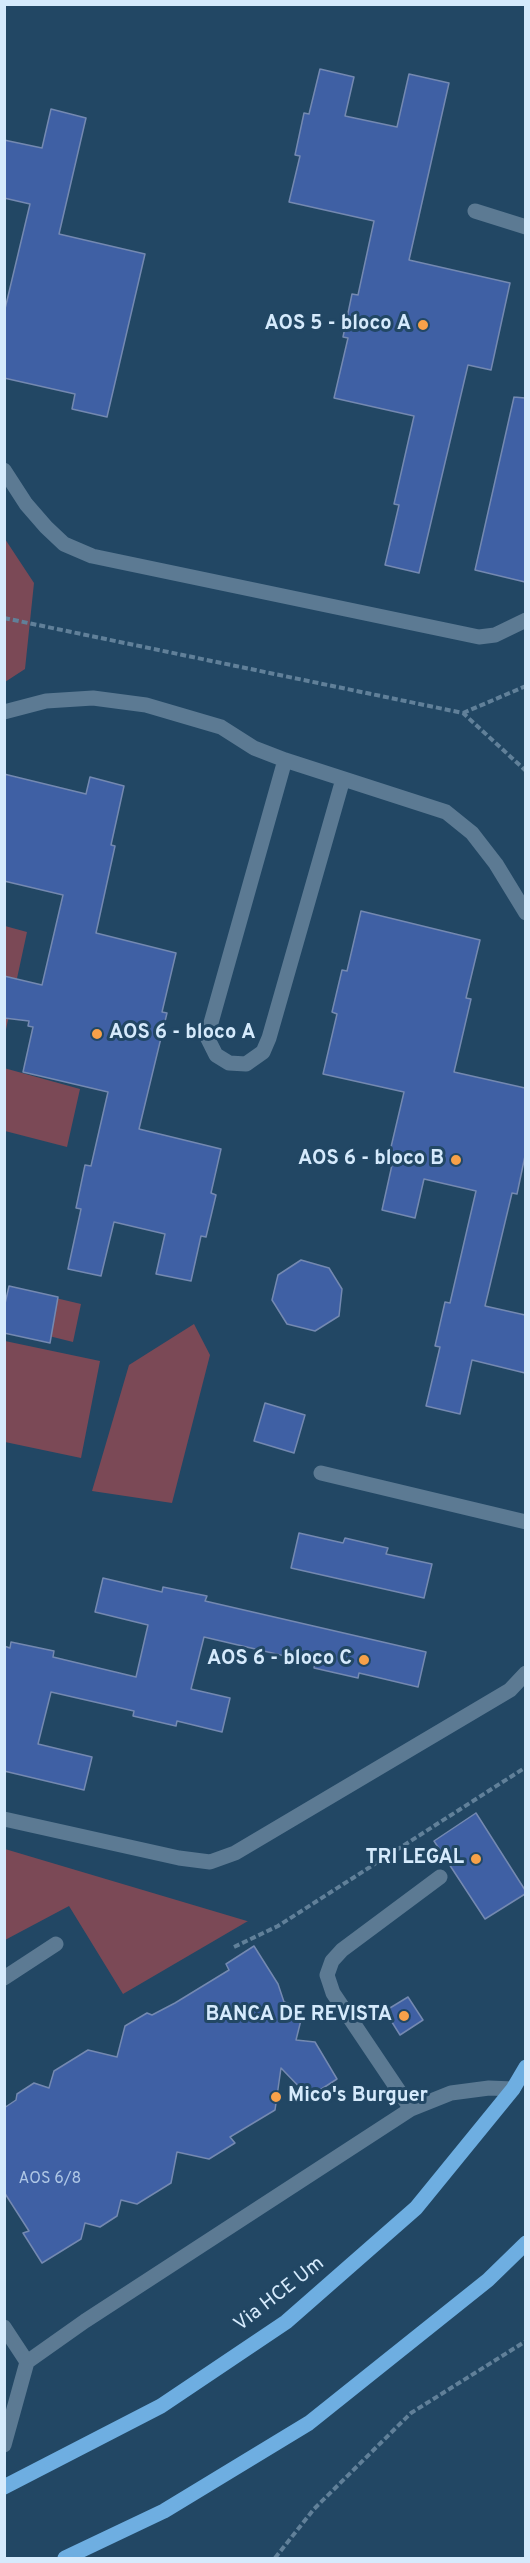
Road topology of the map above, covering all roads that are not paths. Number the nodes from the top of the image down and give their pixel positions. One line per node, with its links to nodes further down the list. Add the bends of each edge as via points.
1 (475, 211): 2 (street)
2 (525, 227)
3 (4, 470): 4 (street, via 46,527 64,544 92,556 479,637 495,635)
4 (525, 620)
5 (4, 712): 6 (street, via 46,701 93,698 146,705 221,727 254,748)
6 (285, 760): 7 (street); 7 (street, via 207,1037 216,1055 229,1063 246,1064 263,1052)
7 (343, 779): 8 (street, via 446,812 472,833)
8 (525, 913)
9 (321, 1473): 10 (street)
10 (525, 1522)
11 (525, 1673): 12 (street, via 510,1690 236,1853 210,1862)
12 (4, 1820)
13 (440, 1876): 18 (street, via 342,1950 332,1960 327,1975 333,1993)
14 (56, 1944): 15 (street)
15 (4, 1978)
16 (525, 2067): 17 (main road, Via HCE Um)
17 (513, 2089): 18 (street, via 451,2093); 23 (main road, Via HCE Um, via 416,2208 286,2322 160,2406)
18 (411, 2109): 21 (street)
19 (525, 2243): 24 (main road, via 488,2280 309,2424 164,2511)
20 (4, 2327): 21 (street)
21 (27, 2362): 22 (street)
22 (4, 2445)
23 (4, 2487)
24 (66, 2559)

